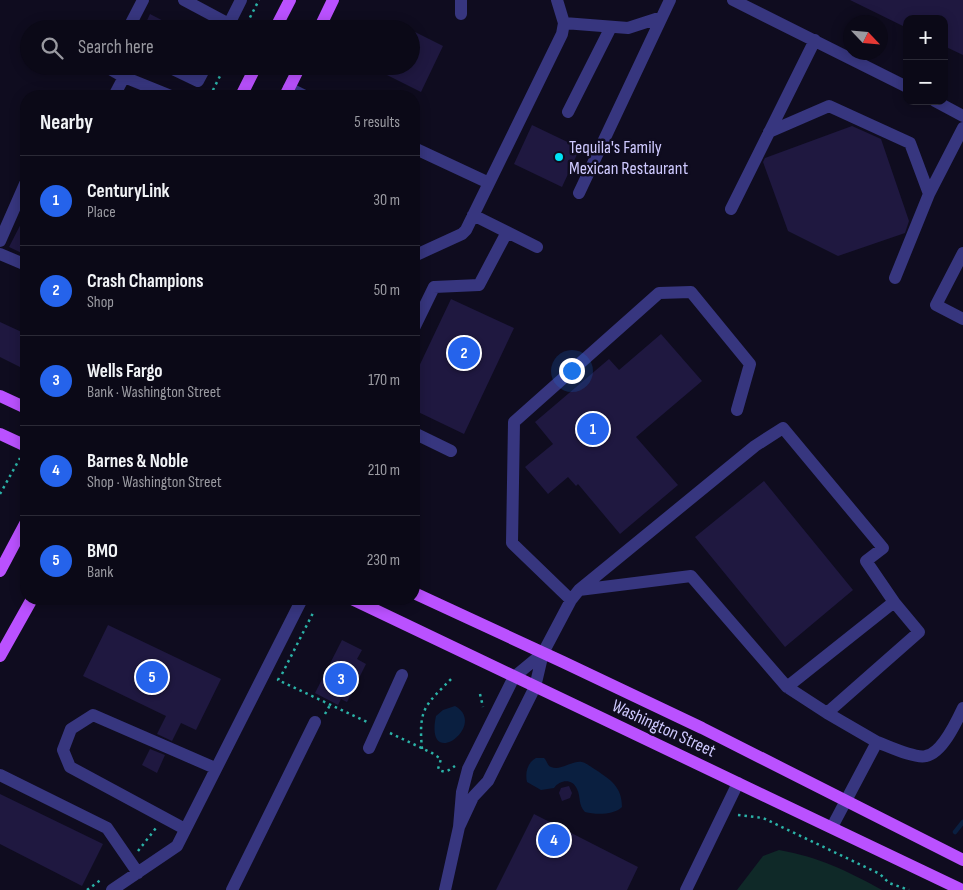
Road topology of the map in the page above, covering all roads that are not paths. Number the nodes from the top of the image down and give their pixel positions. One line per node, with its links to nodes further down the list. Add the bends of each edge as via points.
1 (143, 0): 12 (street)
2 (184, 0): 13 (street)
3 (241, 0): 14 (street)
4 (290, 0): 15 (main road)
5 (333, 0): 16 (main road)
6 (462, 0): 10 (street)
7 (557, 0): 17 (street)
8 (670, 0): 11 (street)
9 (733, 0): 19 (street)
10 (462, 14)
11 (662, 17): 18 (street, via 628,28); 38 (street)
12 (133, 20)
13 (218, 20)
14 (231, 20)
15 (280, 20)
16 (323, 20)
17 (564, 23): 18 (street); 37 (street, via 562,34)
18 (611, 26): 32 (street)
19 (814, 40): 26 (street); 35 (street)
20 (115, 75): 27 (street)
21 (126, 75): 28 (street)
22 (186, 75): 23 (street, via 198,81)
23 (201, 75)
24 (252, 75): 29 (main road)
25 (296, 75): 30 (main road)
26 (903, 85)
27 (114, 90)
28 (158, 90)
29 (244, 90)
30 (288, 90)
31 (942, 105): 33 (street)
32 (568, 112)
33 (963, 116)
34 (963, 128): 39 (street)
35 (769, 132): 39 (street, via 828,106 910,143); 41 (street)
36 (420, 151): 37 (street)
37 (489, 183): 42 (street)
38 (579, 193)
39 (929, 194): 50 (street)
40 (20, 196): 44 (street)
41 (731, 208)
42 (473, 215): 43 (street); 46 (street, via 462,234)
43 (507, 232): 45 (street); 51 (street, via 479,285 434,287)
44 (0, 242)
45 (537, 247)
46 (420, 253)
47 (963, 253): 52 (street, via 936,305)
48 (0, 254): 49 (street)
49 (20, 262)
50 (895, 278)
51 (420, 316)
52 (963, 319)
53 (0, 396): 54 (main road)
54 (20, 405)
55 (738, 410): 62 (street, via 750,364 691,292 659,293 514,422 512,543)
56 (0, 434): 58 (main road)
57 (420, 436): 59 (street)
58 (20, 447)
59 (451, 451)
60 (20, 533): 61 (main road)
61 (0, 571)
62 (575, 595): 65 (street, via 755,446 783,428 883,548 866,561); 70 (street); 75 (street, via 691,576)
63 (420, 596): 69 (main road, Washington Street)
64 (420, 602): 69 (main road)
65 (894, 602): 75 (street); 77 (street, via 919,632)
66 (29, 605): 71 (main road)
67 (299, 605): 81 (street)
68 (364, 605): 73 (main road, Washington Street)
69 (442, 606): 70 (main road, Washington Street)
70 (543, 653): 73 (street); 74 (street); 84 (main road, Washington Street)
71 (0, 656)
72 (402, 675): 80 (street)
73 (514, 677): 74 (main road, Washington Street); 85 (street, via 468,769)
74 (535, 687): 83 (main road, Washington Street); 85 (street, via 488,781 473,798)
75 (787, 687): 77 (street)
76 (963, 708): 79 (street, via 938,751 925,757)
77 (827, 714): 79 (street)
78 (315, 722): 91 (street)
79 (877, 742): 84 (street)
80 (369, 748)
81 (215, 768): 87 (street); 87 (street, via 93,715 71,729 63,750 70,767)
82 (0, 775): 89 (street, via 107,828)
83 (738, 782): 86 (main road, Washington Street); 93 (street)
84 (846, 800): 86 (street); 88 (main road, Washington Street)
85 (459, 827): 92 (street)
86 (832, 827): 94 (main road, Washington Street)
87 (185, 828): 89 (street, via 177,846)
88 (963, 860)
89 (138, 873): 90 (street)
90 (112, 890)
91 (232, 890)
92 (445, 890)
93 (686, 890)
94 (962, 890)

